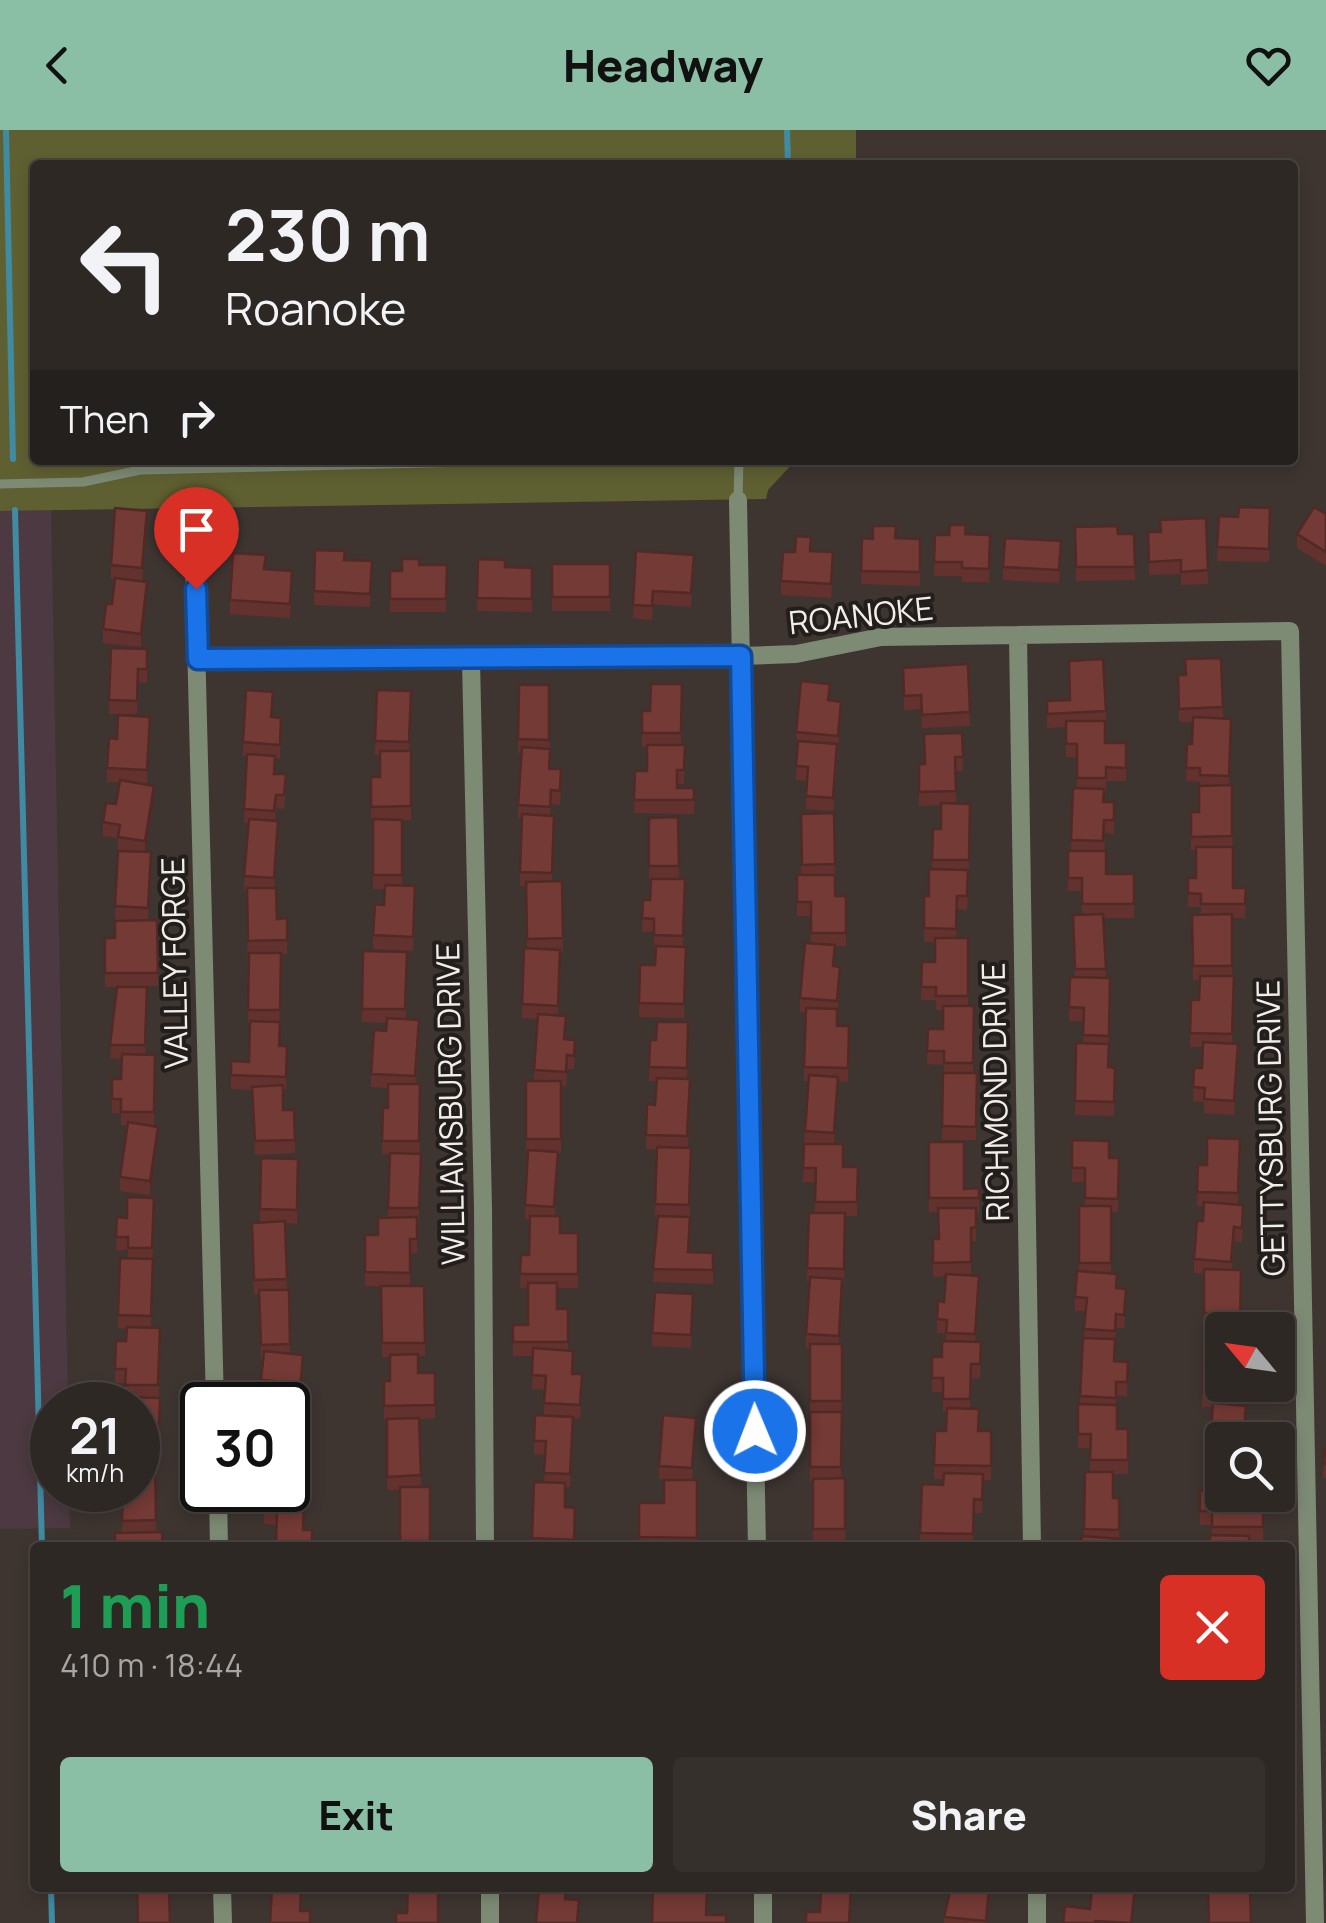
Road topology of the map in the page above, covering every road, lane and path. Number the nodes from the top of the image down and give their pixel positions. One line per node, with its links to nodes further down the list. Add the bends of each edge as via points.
1 (346, 465): 3 (lane, via 140,470 83,482)
2 (739, 465): 4 (lane)
3 (0, 484)
4 (738, 500): 8 (street)
5 (193, 519): 9 (street, VALLEY FORGE)
6 (1290, 631): 7 (street, ROANOKE); 25 (street, GETTYSBURG DRIVE)
7 (1018, 635): 8 (street, ROANOKE, via 881,637 796,654); 16 (street, RICHMOND DRIVE)
8 (741, 656): 10 (street, ROANOKE); 15 (street)
9 (198, 659): 10 (street, ROANOKE); 11 (street, VALLEY FORGE)
10 (471, 660): 14 (street, WILLIAMSBURG DRIVE)
11 (214, 1382)
12 (218, 1512): 13 (street)
13 (219, 1542)
14 (485, 1542)
15 (757, 1542)
16 (1032, 1542)
17 (222, 1892): 21 (street)
18 (490, 1892): 22 (street)
19 (763, 1892): 23 (street)
20 (1036, 1892): 24 (street)
21 (223, 1923)
22 (490, 1923)
23 (763, 1923)
24 (1037, 1923)
25 (1314, 1923)

